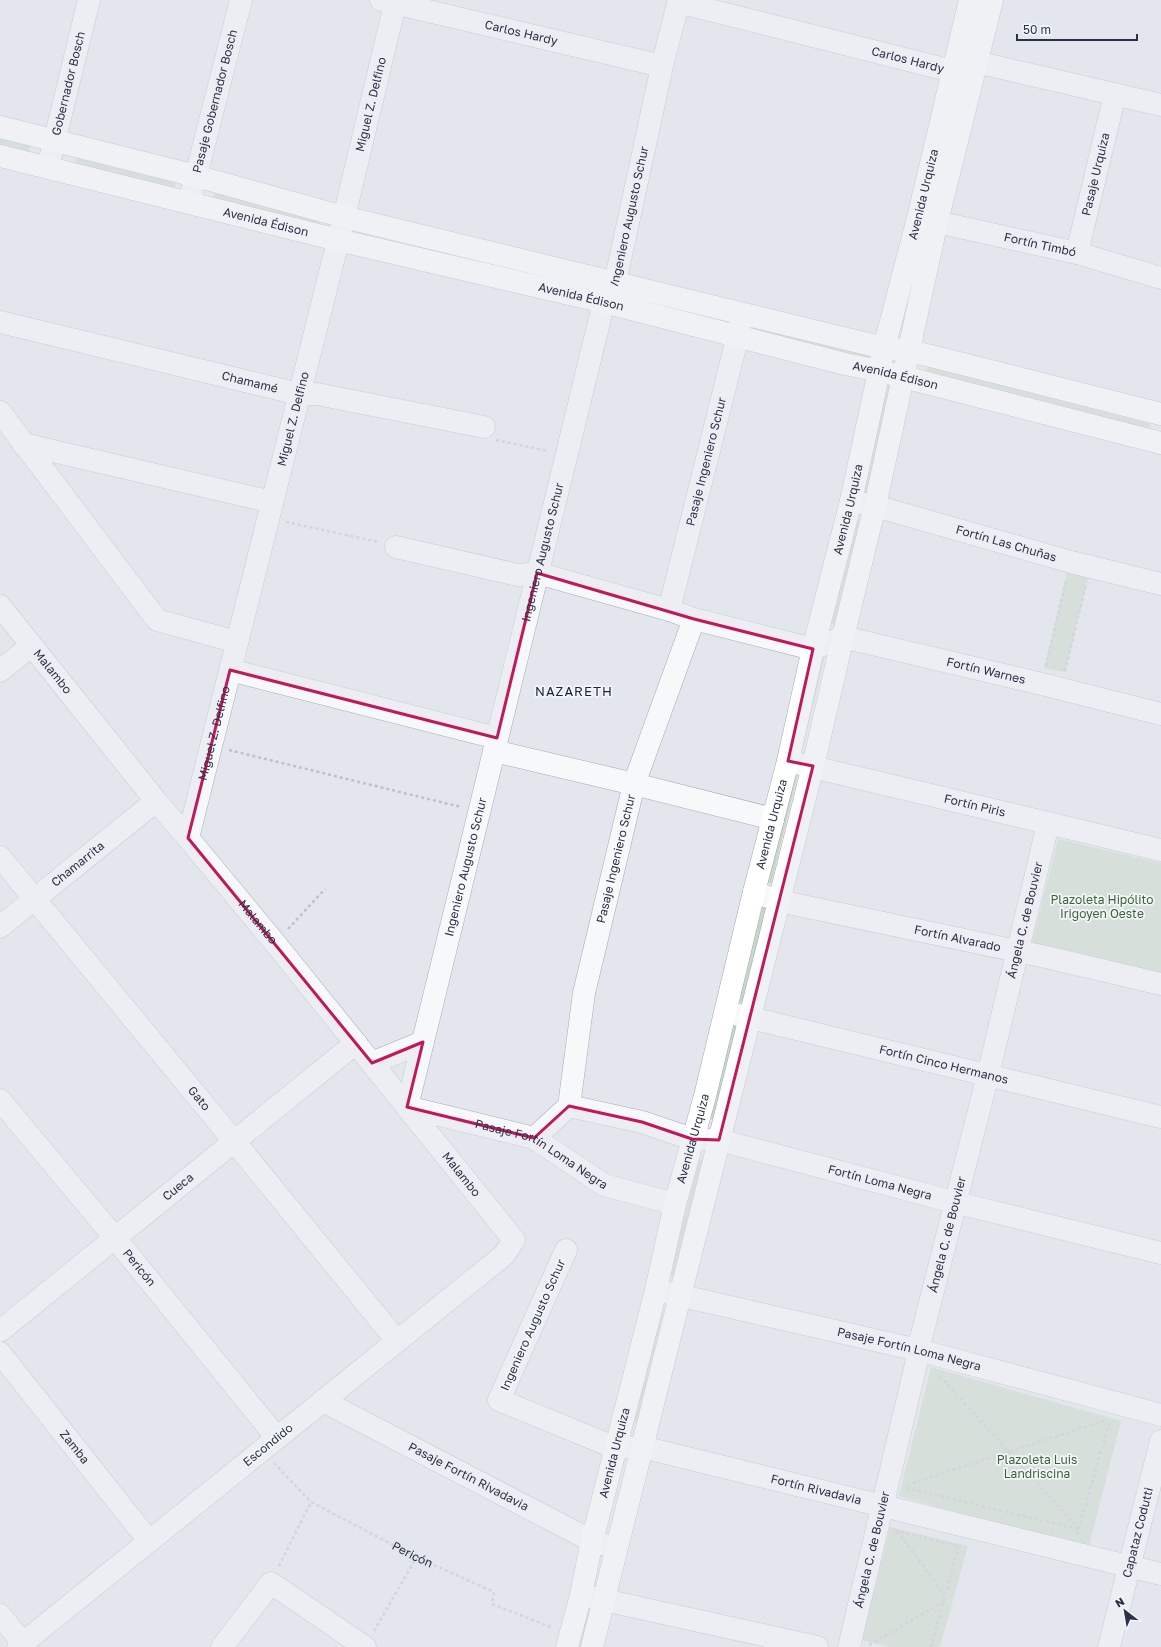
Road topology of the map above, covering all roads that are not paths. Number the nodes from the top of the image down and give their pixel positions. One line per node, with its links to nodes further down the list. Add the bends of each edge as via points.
1 (89, 0): 13 (street, Gobernador Bosch)
2 (241, 0): 16 (street, Pasaje Gobernador Bosch)
3 (970, 0): 9 (main road, Avenida Urquiza)
4 (992, 0): 7 (main road, Avenida Urquiza)
5 (391, 1): 8 (street, Carlos Hardy); 18 (street, Miguel Z. Delfino)
6 (678, 1): 8 (street, Ingeniero Augusto Schur); 9 (street, Carlos Hardy)
7 (976, 62): 9 (street, Carlos Hardy); 10 (street); 19 (main road, Avenida Urquiza)
8 (662, 66): 23 (street, Ingeniero Augusto Schur)
9 (952, 71): 19 (main road, Avenida Urquiza)
10 (1115, 94): 11 (street); 21 (street, Pasaje Urquiza)
11 (1161, 105)
12 (0, 127): 13 (main road, Avenida Édison)
13 (55, 140): 15 (street, Gobernador Bosch); 16 (main road, Avenida Édison)
14 (0, 156): 15 (main road, Avenida Édison)
15 (48, 167): 17 (main road, Avenida Édison)
16 (196, 176): 17 (street, Pasaje Gobernador Bosch); 18 (main road, Avenida Édison)
17 (189, 203): 20 (main road, Avenida Édison)
18 (344, 216): 20 (street, Miguel Z. Delfino); 23 (main road, Avenida Édison)
19 (927, 219): 21 (street, Fortín Timbó); 28 (main road, Avenida Urquiza); 29 (main road, Avenida Urquiza)
20 (338, 240): 24 (main road, Avenida Édison); 32 (street, Miguel Z. Delfino)
21 (1077, 253): 22 (street, Fortín Timbó)
22 (1161, 278)
23 (615, 283): 24 (street, Ingeniero Augusto Schur); 25 (main road, Avenida Édison)
24 (604, 302): 27 (main road, Avenida Édison); 42 (street, Ingeniero Augusto Schur)
25 (742, 314): 27 (street, Pasaje Ingeniero Schur); 28 (main road, Avenida Édison)
26 (0, 322): 32 (street, Chamamé)
27 (738, 336): 30 (main road, Avenida Édison, via 845,364); 45 (street, Pasaje Ingeniero Schur)
28 (884, 348): 29 (main road, Avenida Édison); 30 (main road, Avenida Urquiza)
29 (910, 351): 31 (main road, Avenida Urquiza); 34 (main road, Avenida Édison)
30 (880, 370): 31 (main road, Avenida Édison); 38 (main road, Avenida Urquiza)
31 (904, 378): 36 (main road, Avenida Édison); 39 (main road, Avenida Urquiza)
32 (299, 394): 35 (street, Chamamé, via 317,394); 40 (street, Miguel Z. Delfino)
33 (0, 412): 37 (street)
34 (1161, 414)
35 (484, 426)
36 (1161, 443)
37 (23, 444): 40 (street); 48 (street, via 156,620)
38 (851, 501): 39 (street, Fortín Las Chuñas); 50 (main road, Avenida Urquiza)
39 (875, 506): 43 (street, Fortín Las Chuñas); 47 (main road, Avenida Urquiza)
40 (270, 510): 48 (street, Miguel Z. Delfino)
41 (396, 547): 42 (street, via 518,575)
42 (537, 574): 45 (street); 54 (street, Ingeniero Augusto Schur)
43 (1161, 584)
44 (0, 606): 49 (street, Malambo)
45 (669, 610): 46 (street)
46 (694, 619): 50 (street); 57 (street, Pasaje Ingeniero Schur)
47 (843, 637): 50 (street); 53 (street, Fortín Warnes); 56 (main road, Avenida Urquiza)
48 (237, 642): 51 (street, Miguel Z. Delfino)
49 (31, 646): 52 (street); 58 (street, Malambo)
50 (813, 649): 55 (main road, Avenida Urquiza)
51 (230, 670): 54 (street); 61 (street, Miguel Z. Delfino)
52 (0, 671)
53 (1161, 714)
54 (495, 745): 57 (street); 72 (street, Ingeniero Augusto Schur)
55 (788, 761): 56 (street, Fortín Piris); 59 (main road, Avenida Urquiza)
56 (813, 766): 60 (street, Fortín Piris); 66 (main road, Avenida Urquiza)
57 (634, 784): 59 (street); 77 (street, Pasaje Ingeniero Schur, via 584,993)
58 (156, 801): 61 (street, Malambo); 65 (street, Chamarrita)
59 (773, 819): 64 (main road, Avenida Urquiza)
60 (1048, 824): 62 (street, Fortín Piris); 68 (street, Ángela C. de Bouvier)
61 (188, 838): 73 (street, Malambo)
62 (1161, 850)
63 (0, 857): 65 (street, Gato)
64 (754, 892): 66 (street, Fortín Alvarado); 70 (main road, Avenida Urquiza)
65 (34, 900): 67 (street, Chamarrita); 83 (street, Gato)
66 (779, 901): 68 (street, Fortín Alvarado); 71 (main road, Avenida Urquiza)
67 (0, 927)
68 (1018, 951): 69 (street, Fortín Alvarado); 75 (street, Ángela C. de Bouvier)
69 (1161, 984)
70 (726, 1012): 71 (street, Fortín Cinco Hermanos); 81 (main road, Avenida Urquiza)
71 (750, 1018): 75 (street, Fortín Cinco Hermanos); 82 (main road, Avenida Urquiza)
72 (423, 1042): 74 (street); 78 (street, Ingeniero Augusto Schur)
73 (356, 1043): 74 (street, Malambo); 83 (street, Cueca)
74 (372, 1063): 78 (street, Malambo)
75 (988, 1075): 79 (street, Fortín Cinco Hermanos); 84 (street, Ángela C. de Bouvier)
76 (0, 1100): 86 (street, Pericón)
77 (569, 1106): 80 (street); 81 (street, Fortín Loma Negra, via 642,1122)
78 (407, 1107): 80 (street, Pasaje Fortín Loma Negra); 87 (street, Malambo)
79 (1161, 1117)
80 (534, 1138): 85 (street, Pasaje Fortín Loma Negra, via 604,1186)
81 (692, 1139): 82 (street, Fortín Loma Negra); 85 (main road, Avenida Urquiza)
82 (719, 1140): 84 (street, Fortín Loma Negra); 91 (main road, Avenida Urquiza)
83 (234, 1141): 86 (street, Cueca); 93 (street, Gato)
84 (954, 1202): 89 (street, Fortín Loma Negra); 94 (street, Ángela C. de Bouvier)
85 (675, 1204): 90 (main road, Avenida Urquiza)
86 (115, 1238): 92 (street, Cueca); 100 (street, Pericón)
87 (514, 1240): 93 (street, Escondido, via 504,1255)
88 (566, 1250): 96 (street, Ingeniero Augusto Schur)
89 (1161, 1253)
90 (656, 1290): 91 (street, Pasaje Fortín Loma Negra); 102 (main road, Avenida Urquiza)
91 (680, 1294): 94 (street, Pasaje Fortín Loma Negra); 101 (main road, Avenida Urquiza)
92 (0, 1331)
93 (397, 1341): 97 (street, Escondido)
94 (918, 1350): 98 (street, Pasaje Fortín Loma Negra); 103 (street, Ángela C. de Bouvier)
95 (0, 1353): 104 (street, Zamba)
96 (500, 1400): 102 (street, Fortín Rivadavia)
97 (323, 1401): 100 (street, Escondido); 105 (street, Pasaje Fortín Rivadavia)
98 (1161, 1414)
99 (1161, 1441): 107 (street, Capataz Codutti)
100 (269, 1444): 104 (street, Escondido)
101 (642, 1447): 102 (street, Fortín Rivadavia); 103 (street, Fortín Rivadavia); 106 (main road, Avenida Urquiza)
102 (616, 1448): 105 (main road, Avenida Urquiza)
103 (885, 1521): 107 (street, Fortín Rivadavia); 118 (street, Ángela C. de Bouvier)
104 (149, 1541): 113 (street, Escondido)
105 (592, 1541): 106 (street, Pasaje Fortín Rivadavia); 109 (main road, Avenida Urquiza)
106 (616, 1548): 110 (main road, Avenida Urquiza)
107 (1129, 1566): 108 (street, Fortín Rivadavia); 119 (street, Capataz Codutti)
108 (1161, 1574)
109 (581, 1595): 110 (street); 112 (main road, Avenida Urquiza)
110 (604, 1599): 116 (main road, Avenida Urquiza); 117 (street)
111 (0, 1615): 113 (street)
112 (568, 1641)
113 (22, 1646)
114 (364, 1646): 115 (street, via 271,1583)
115 (222, 1647)
116 (592, 1647)
117 (817, 1647)
118 (849, 1647)
119 (1109, 1647)

